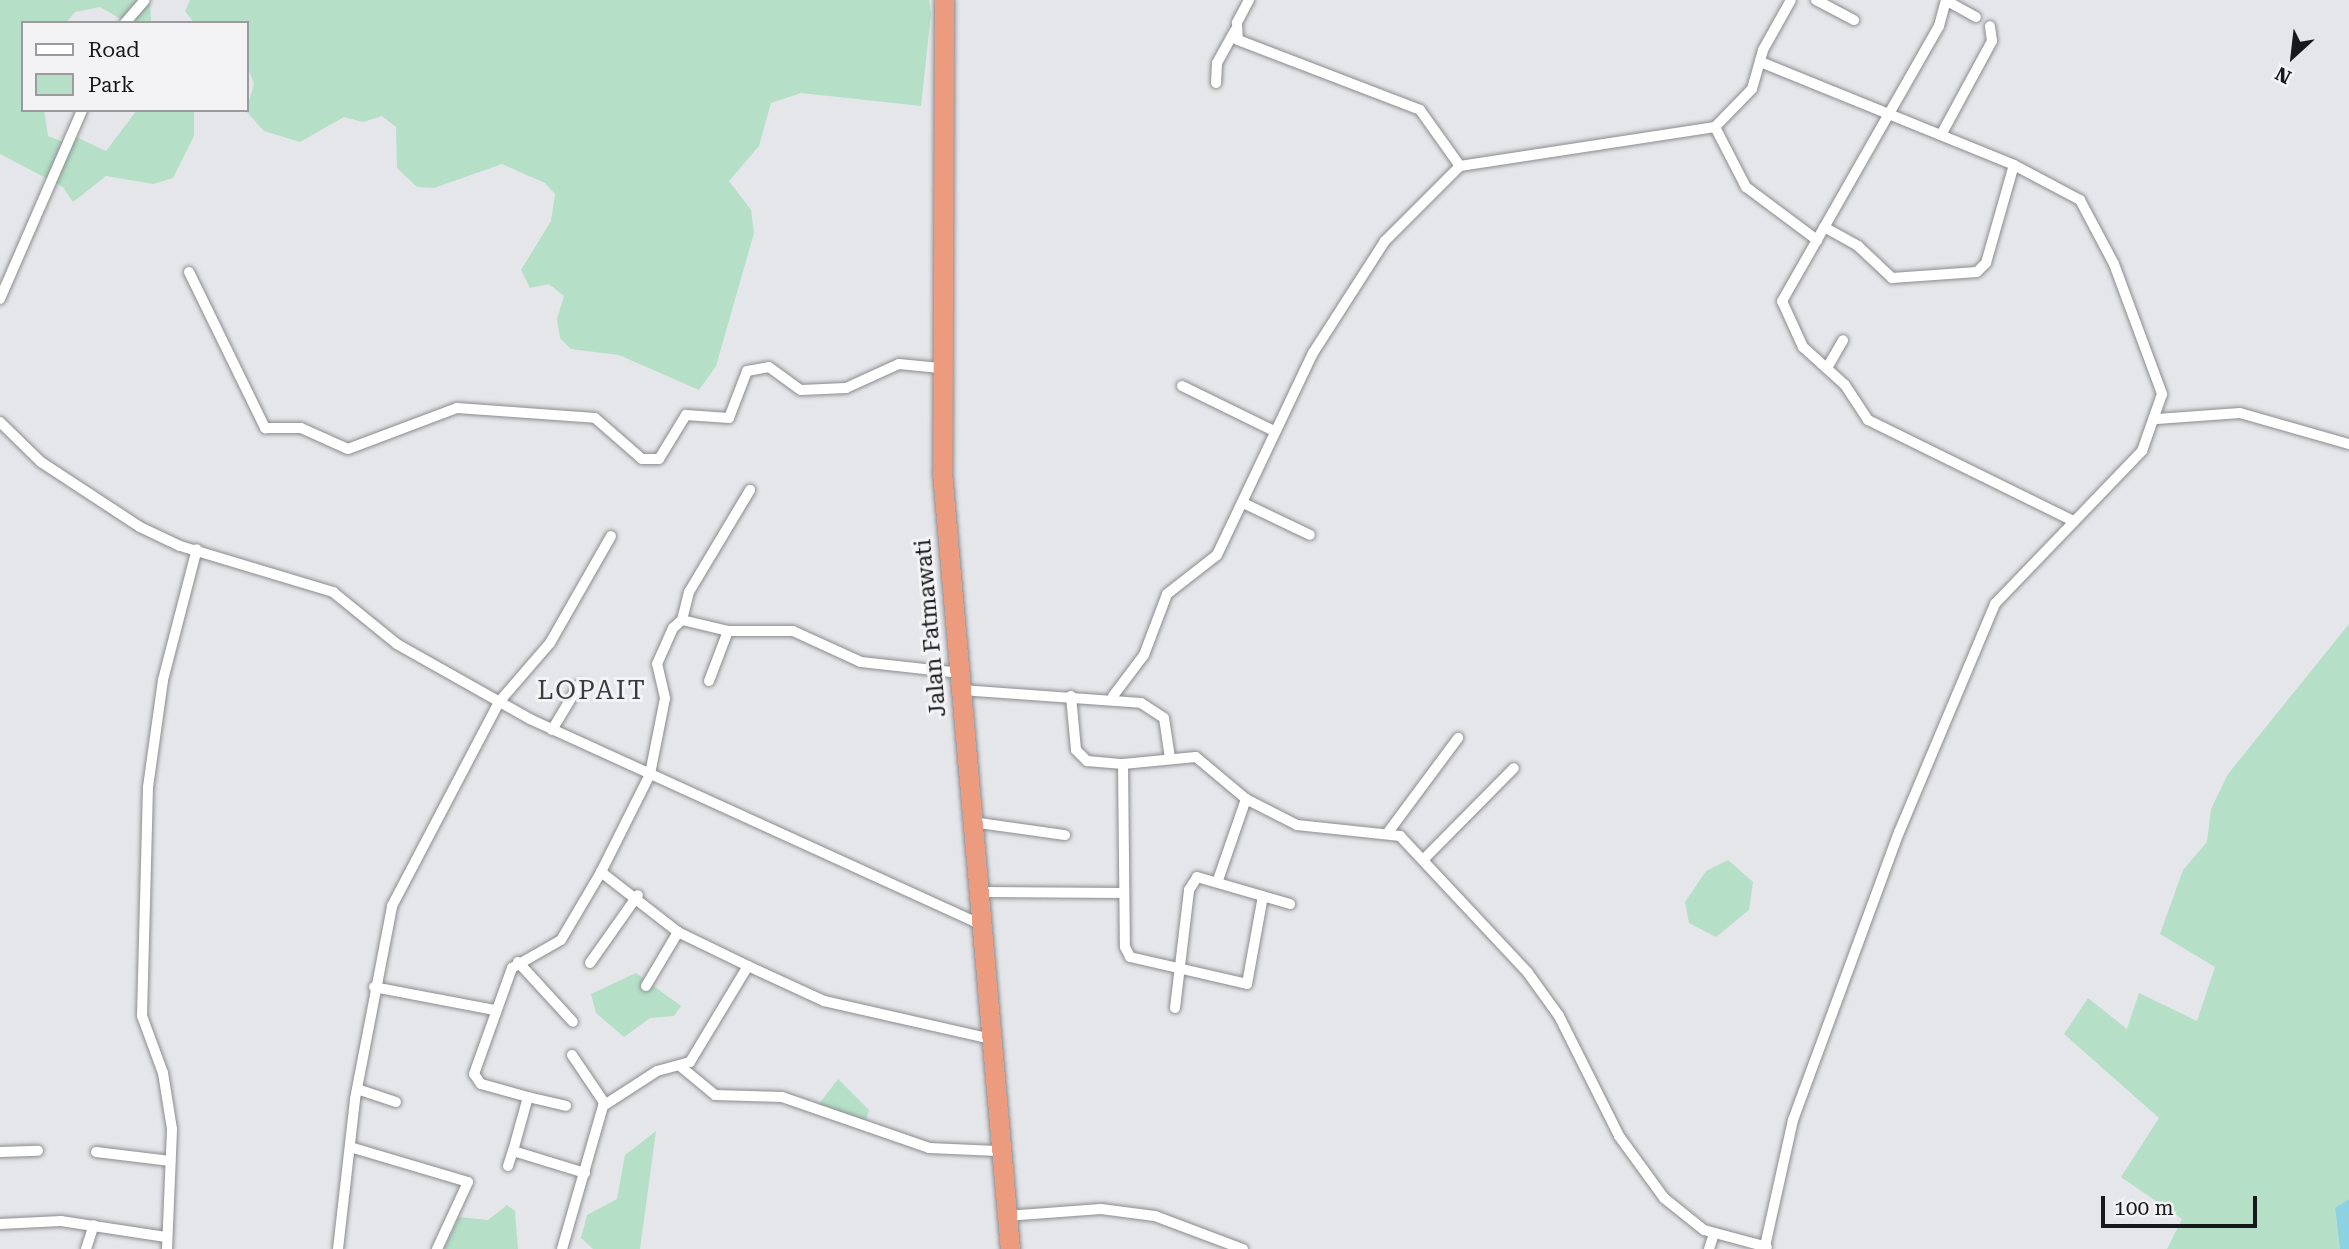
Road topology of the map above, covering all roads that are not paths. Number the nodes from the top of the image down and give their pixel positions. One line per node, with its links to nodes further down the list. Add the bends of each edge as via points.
1 (145, 0): 11 (street)
2 (944, 0): 27 (highway, Jalan Fatmawati)
3 (1249, 0): 13 (street)
4 (1791, 0): 14 (street, via 1763,50)
5 (1816, 0): 7 (street)
6 (1946, 0): 8 (street); 17 (street, via 1939,26)
7 (1829, 3): 10 (street)
8 (1965, 4): 9 (street)
9 (1976, 17)
10 (1854, 20)
11 (127, 21)
12 (1990, 26): 19 (street, via 1992,41)
13 (1236, 31): 15 (street, via 1217,63); 20 (street, via 1249,48 1338,74 1420,110)
14 (1763, 63): 17 (street); 18 (street, via 1748,96)
15 (1216, 83)
16 (81, 112): 25 (street)
17 (1884, 116): 19 (street); 22 (street)
18 (1715, 127): 20 (street); 23 (street, via 1743,184)
19 (1941, 135): 21 (street)
20 (1460, 166): 32 (street, via 1385,241 1313,353)
21 (2014, 166): 22 (street, via 1986,263 1977,272 1892,278 1858,246); 30 (street, via 2066,190 2088,211 2158,379)
22 (1825, 227): 23 (street)
23 (1817, 240): 28 (street, via 1782,301 1803,347)
24 (190, 272): 27 (street, via 265,428 301,428 348,449 457,408 595,418 642,459 659,459 686,415 729,418 747,372 769,367 801,390 846,388 899,364)
25 (0, 299)
26 (1843, 341): 28 (street)
27 (940, 368): 43 (highway, Jalan Fatmawati)
28 (1827, 368): 36 (street, via 1868,420)
29 (1182, 386): 32 (street)
30 (2157, 419): 33 (street, via 2240,413); 36 (street, via 2142,451)
31 (0, 422): 39 (street, via 94,499)
32 (1274, 431): 35 (street)
33 (2349, 444)
34 (750, 490): 40 (street, via 689,592)
35 (1243, 503): 37 (street); 46 (street, via 1217,555 1167,594 1144,655)
36 (2073, 521): 99 (street, via 2003,592 1936,742 1793,1120)
37 (1310, 535)
38 (611, 536): 47 (street, via 555,636)
39 (197, 549): 47 (street, via 333,592 397,644); 91 (street, via 163,680 148,787 142,1016 163,1073)
40 (682, 620): 41 (street); 53 (street, via 657,664 664,698)
41 (728, 631): 42 (street); 43 (street, via 793,631 862,663)
42 (709, 681)
43 (960, 681): 45 (street); 55 (highway, Jalan Fatmawati)
44 (579, 685): 48 (street)
45 (1071, 695): 46 (street); 51 (street, via 1080,756)
46 (1113, 696): 50 (street, via 1164,718)
47 (499, 702): 48 (street); 73 (street, via 401,884 384,929)
48 (552, 730): 53 (street)
49 (1458, 738): 56 (street)
50 (1170, 758): 51 (street); 54 (street, via 1204,761)
51 (1123, 764): 62 (street)
52 (1514, 768): 58 (street)
53 (650, 774): 59 (street); 66 (street)
54 (1246, 799): 56 (street, via 1309,829); 60 (street)
55 (972, 822): 57 (street); 61 (highway, Jalan Fatmawati)
56 (1389, 831): 58 (street)
57 (1065, 835)
58 (1423, 860): 97 (street, via 1503,939 1559,1016 1642,1173 1687,1219)
59 (601, 872): 63 (street); 68 (street, via 561,940)
60 (1218, 880): 64 (street); 71 (street, via 1196,877 1191,886)
61 (981, 892): 62 (street); 66 (highway, Jalan Fatmawati)
62 (1124, 893): 71 (street, via 1130,957)
63 (638, 895): 67 (street); 69 (street)
64 (1263, 896): 65 (street); 71 (street, via 1247,984)
65 (1290, 904)
66 (981, 925): 77 (highway, Jalan Fatmawati)
67 (678, 932): 70 (street); 72 (street)
68 (519, 962): 75 (street); 76 (street)
69 (590, 963)
70 (748, 966): 77 (street, via 824,1001); 79 (street, via 710,1037)
71 (1182, 970): 74 (street)
72 (646, 986)
73 (374, 987): 75 (street); 80 (street)
74 (1175, 1008)
75 (495, 1010): 81 (street, via 474,1077)
76 (573, 1022)
77 (991, 1039): 88 (highway, Jalan Fatmawati)
78 (572, 1055): 83 (street)
79 (680, 1066): 83 (street, via 657,1071 634,1091); 88 (street, via 715,1095 782,1097 929,1148)
80 (357, 1088): 82 (street); 85 (street)
81 (528, 1097): 84 (street); 87 (street)
82 (396, 1102)
83 (605, 1104): 93 (street)
84 (566, 1106)
85 (350, 1147): 101 (street); 102 (street, via 468,1182)
86 (38, 1151): 89 (street)
87 (513, 1151): 92 (street); 93 (street)
88 (997, 1151): 94 (highway, Jalan Fatmawati)
89 (0, 1152)
90 (96, 1152): 91 (street)
91 (170, 1161): 98 (street)
92 (508, 1166)
93 (585, 1173): 103 (street)
94 (1006, 1216): 104 (highway, Jalan Fatmawati); 105 (street, via 1101,1209 1154,1216)
95 (0, 1224): 96 (street)
96 (94, 1226): 98 (street); 100 (street)
97 (1714, 1234): 99 (street); 106 (street)
98 (166, 1243)
99 (1766, 1246)
100 (86, 1249)
101 (338, 1249)
102 (437, 1249)
103 (562, 1249)
104 (1010, 1249)
105 (1243, 1249)
106 (1709, 1249)

